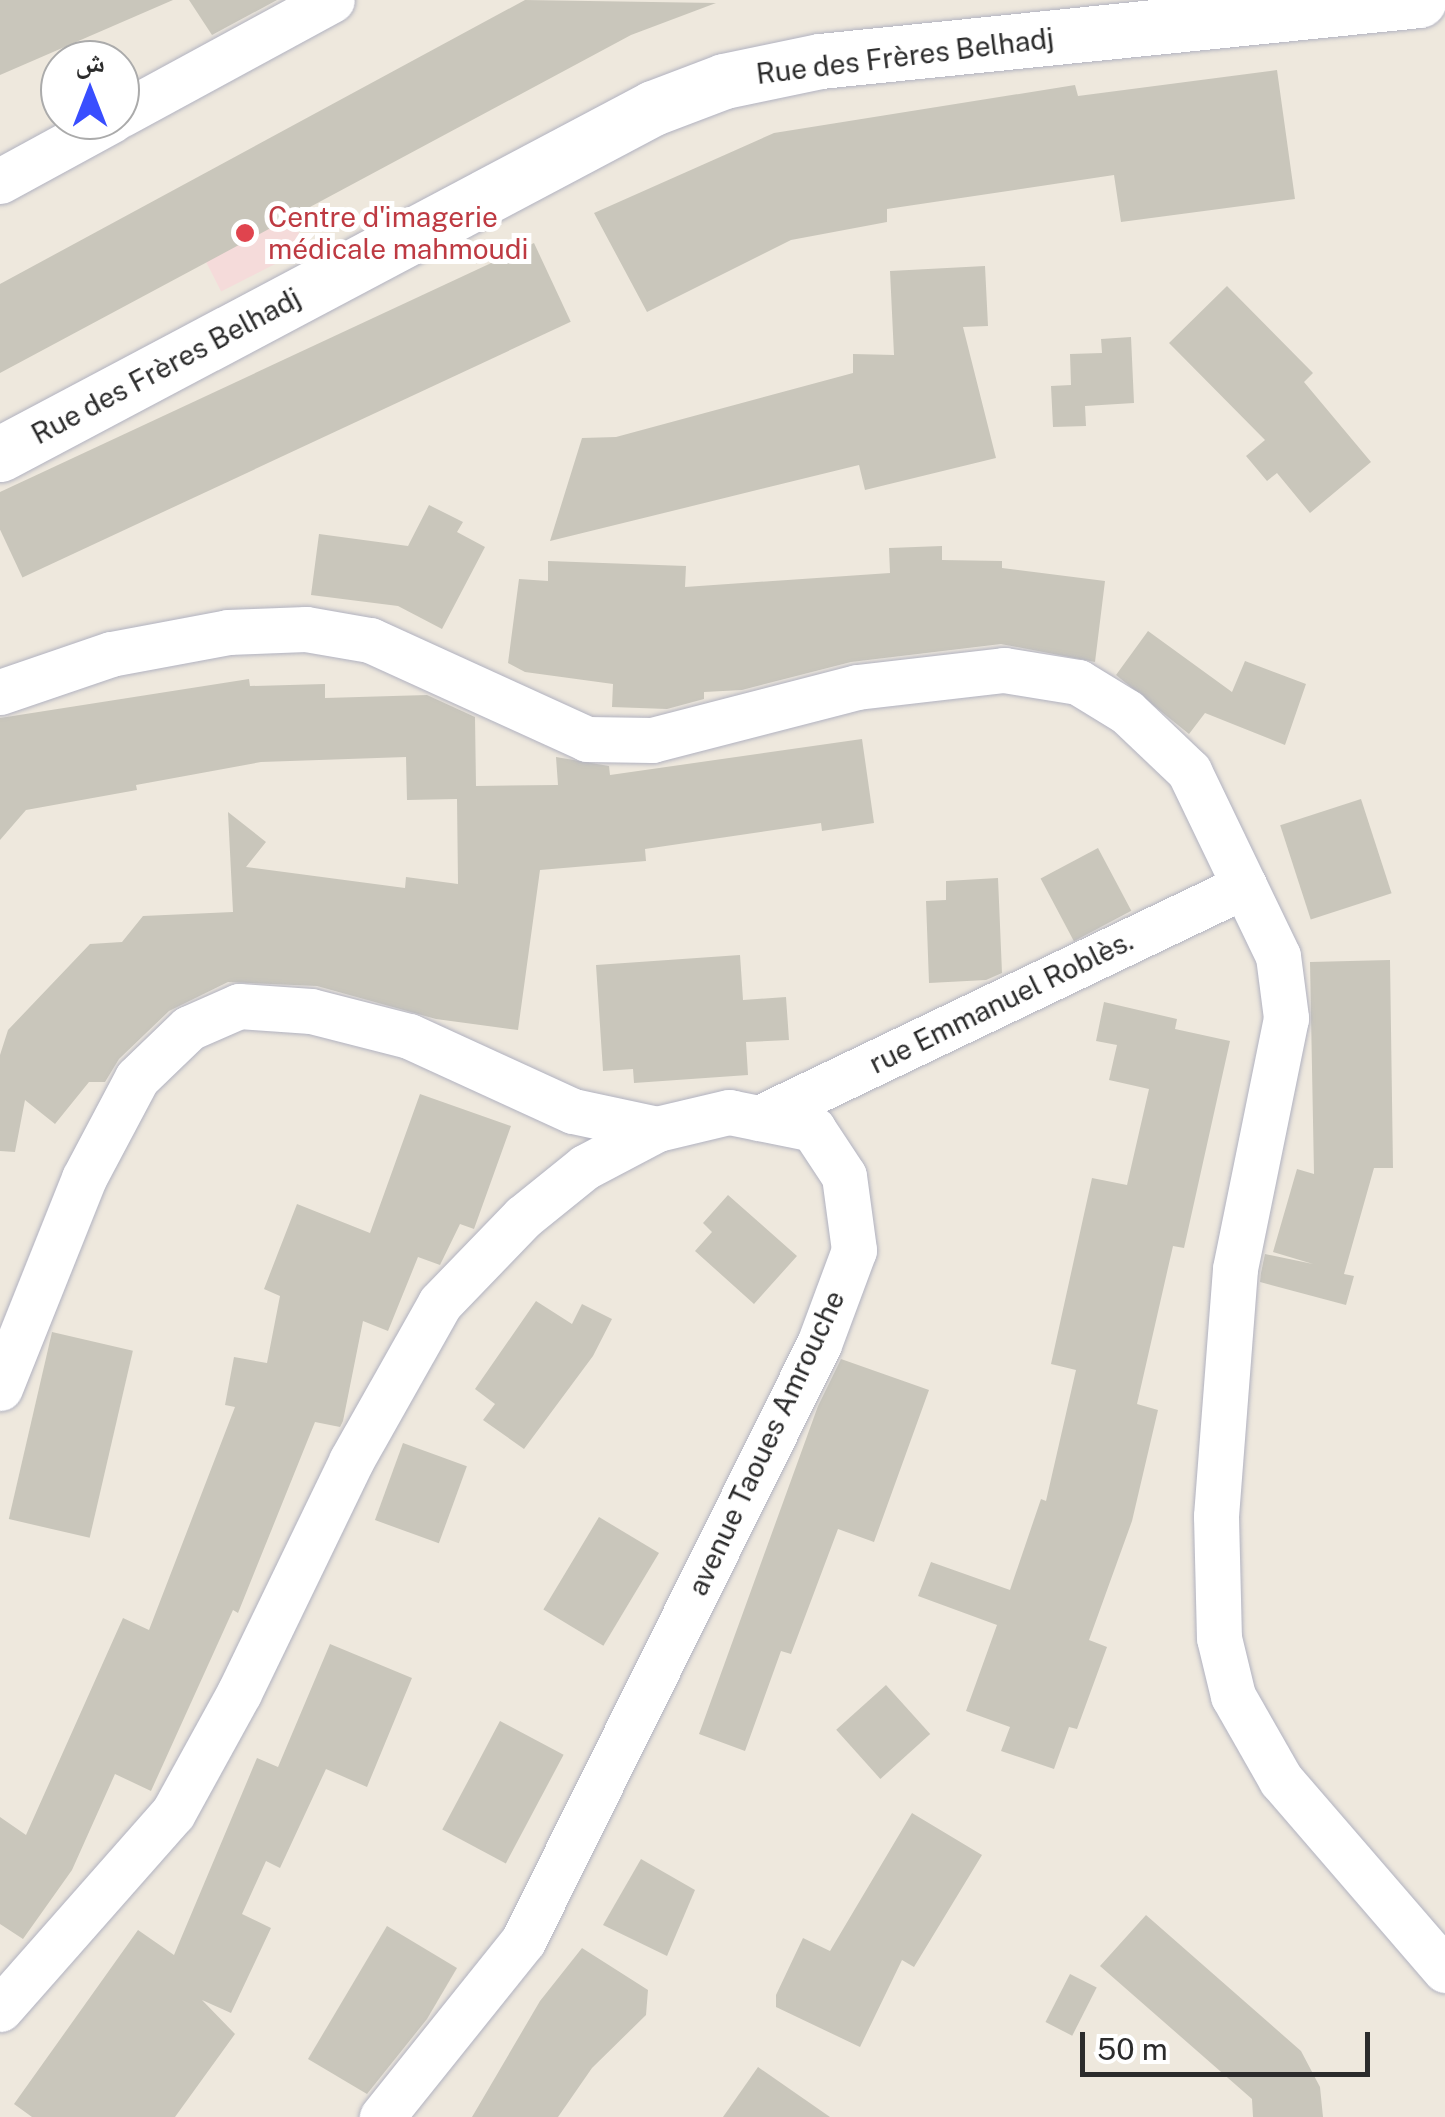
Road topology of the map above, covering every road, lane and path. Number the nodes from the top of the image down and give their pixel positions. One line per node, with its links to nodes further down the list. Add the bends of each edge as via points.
1 (332, 0): 4 (street)
2 (1419, 0): 3 (main road, Rue des Frères Belhadj)
3 (1111, 15): 7 (main road, Rue des Frères Belhadj, via 724,80 652,108)
4 (140, 105)
5 (75, 140): 6 (street)
6 (0, 181)
7 (0, 454)
8 (0, 692): 9 (street, via 111,654 228,632 306,629 370,640 587,739 652,740 857,687 1004,670 1078,682 1127,712 1189,771)
9 (1244, 886): 10 (street, rue Emmanuel Roblès.); 13 (street, via 1278,956 1286,1018 1236,1269 1216,1516 1219,1638 1233,1696 1280,1780)
10 (759, 1118): 11 (street, avenue Taoues Amrouche, via 730,1112); 15 (street, avenue Taoues Amrouche, via 813,1128 844,1176 854,1250 819,1344 523,1941)
11 (657, 1128): 12 (street, via 573,1111 409,1036 311,1011 240,1006 188,1028 137,1078 84,1178); 14 (street, avenue Taoues Amrouche, via 584,1167 523,1217 440,1302 172,1813)
12 (0, 1388)
13 (1445, 1970)
14 (0, 2008)
15 (382, 2117)

